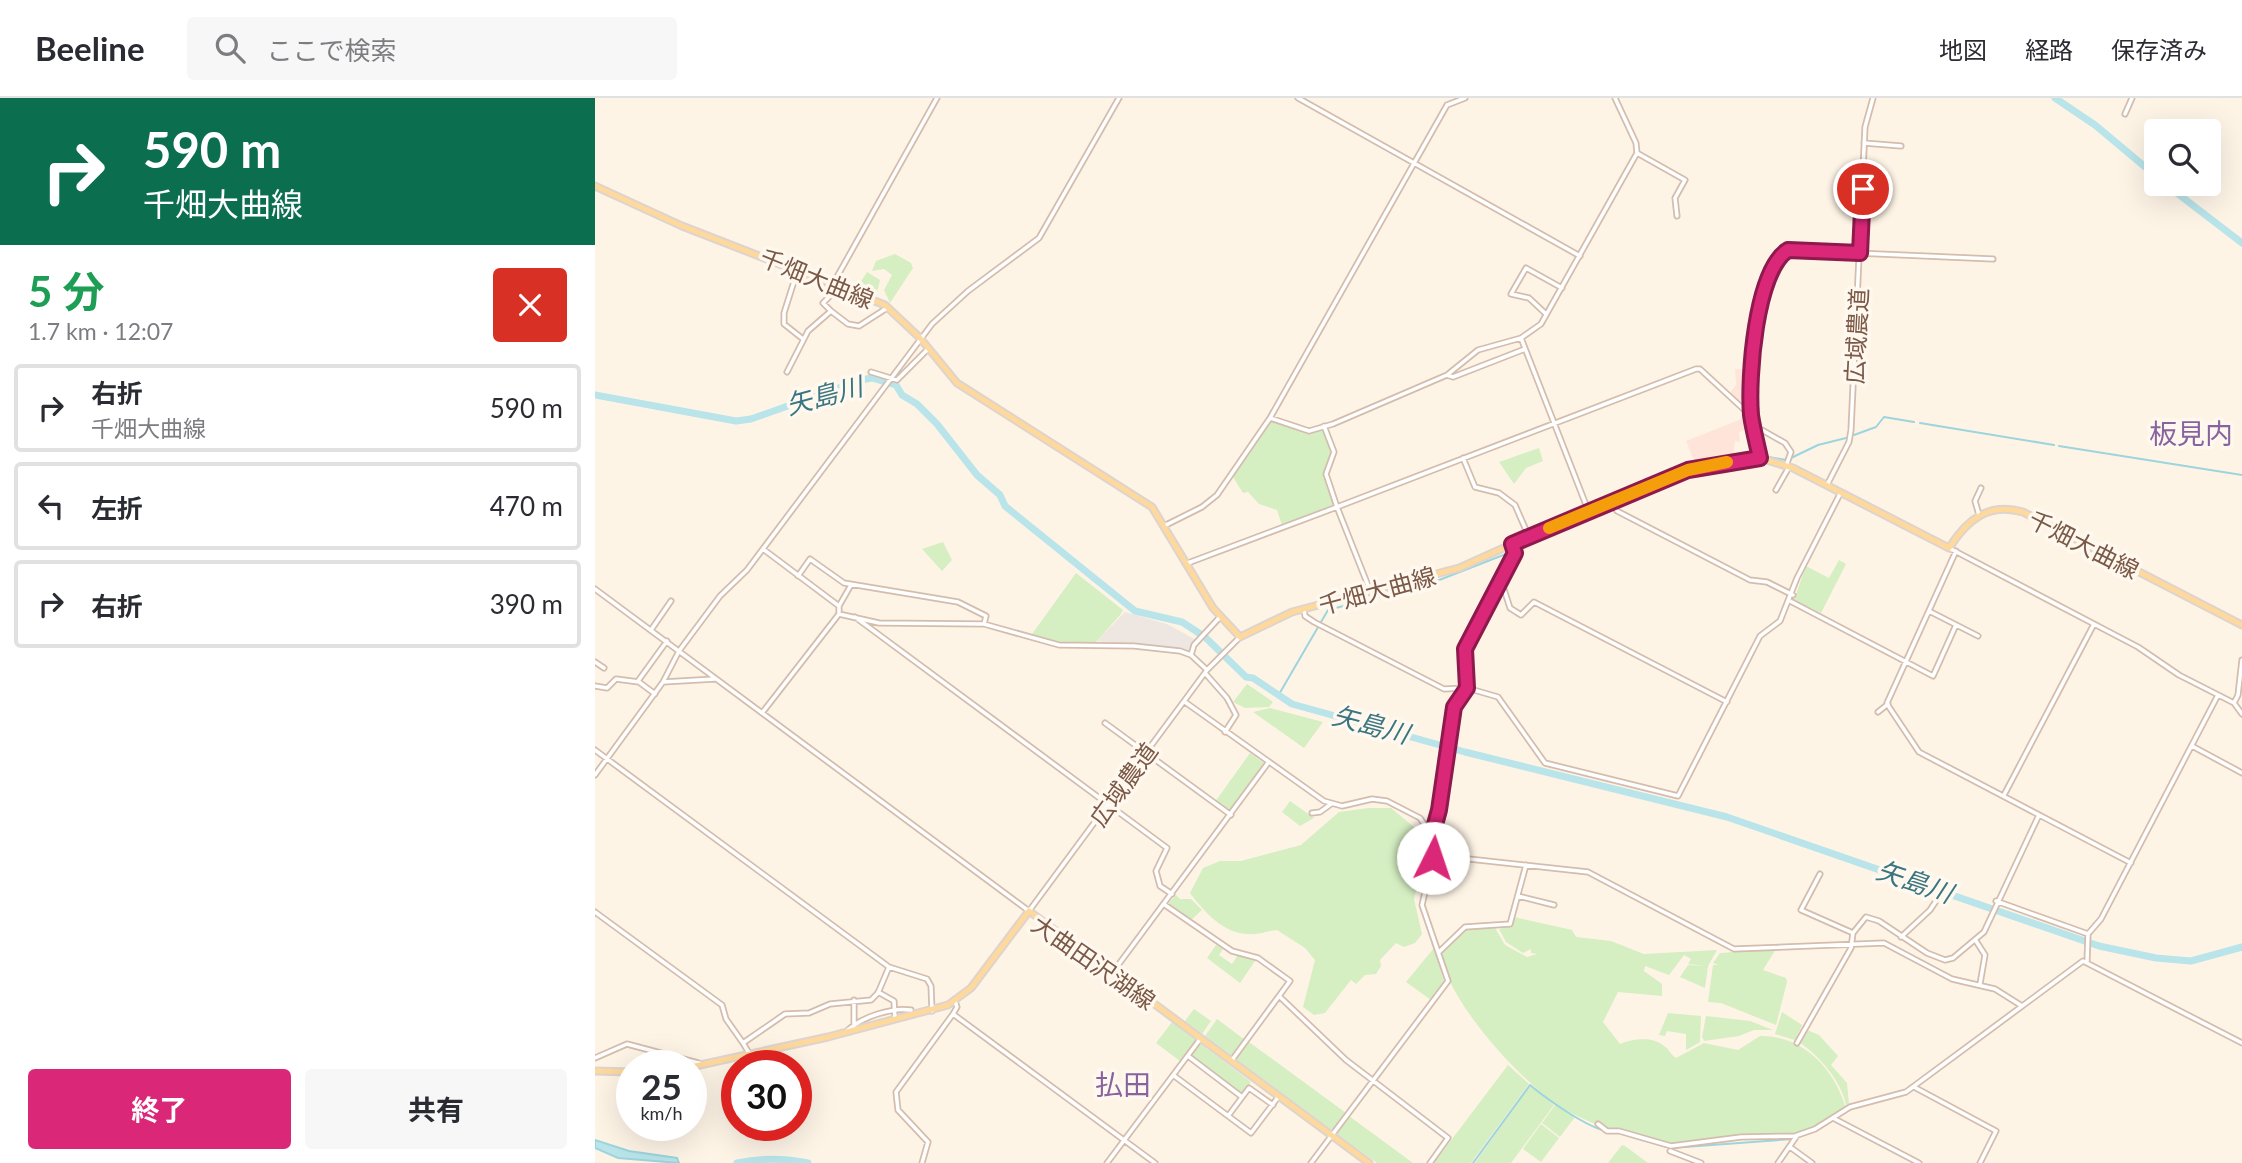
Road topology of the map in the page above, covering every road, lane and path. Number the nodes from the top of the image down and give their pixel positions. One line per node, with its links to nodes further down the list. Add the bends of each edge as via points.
1 (937, 98): 19 (street)
2 (1119, 98): 24 (street, via 1039,237 968,291)
3 (1298, 98): 12 (street)
4 (1465, 98): 12 (street, via 1447,105)
5 (1615, 98): 11 (street)
6 (1873, 98): 9 (street, 広域農道, via 1866,114)
7 (2132, 98): 8 (street)
8 (2125, 114)
9 (1864, 143): 10 (street); 15 (street, 広域農道)
10 (1901, 146)
11 (1637, 153): 14 (street, via 1685,180 1675,198); 16 (street)
12 (1414, 163): 16 (street); 34 (street)
13 (595, 186): 18 (main road, 千畑大曲線)
14 (1677, 216)
15 (1860, 253): 17 (street); 33 (street, via 1788,250 1773,268 1756,314); 41 (street, 広域農道, via 1851,430)
16 (1580, 256): 20 (street)
17 (1993, 259)
18 (798, 270): 19 (main road, 千畑大曲線); 26 (street, via 784,324)
19 (836, 285): 21 (main road, 千畑大曲線); 22 (street, via 823,303)
20 (1562, 288): 23 (street); 23 (street, via 1526,268 1511,293 1529,298)
21 (887, 307): 22 (street, via 859,326); 24 (main road, 千畑大曲線)
22 (831, 311): 26 (street)
23 (1546, 314): 25 (street, via 1541,324)
24 (920, 338): 27 (main road, 千畑大曲線); 32 (street)
25 (1521, 338): 28 (street); 31 (street, via 1478,350)
26 (803, 339): 29 (street)
27 (928, 348): 32 (street, via 897,380); 49 (main road, 千畑大曲線, via 957,383 1146,501)
28 (1525, 349): 31 (street, via 1454,377); 35 (street)
29 (787, 372)
30 (871, 372): 32 (street)
31 (1447, 374): 36 (street)
32 (891, 377): 53 (street)
33 (1751, 416): 35 (street, via 1696,369); 37 (street)
34 (1270, 418): 36 (street, via 1309,431); 49 (street, via 1217,495)
35 (1554, 422): 38 (street); 47 (street)
36 (1324, 426): 46 (street, via 1334,452 1326,474)
37 (1755, 435): 39 (street); 40 (street, via 1762,430 1790,448)
38 (1463, 458): 46 (street); 50 (street, via 1473,485 1509,500)
39 (1760, 458): 40 (main road, 千畑大曲線); 45 (main road, 千畑大曲線, via 1688,470)
40 (1787, 464): 41 (main road, 千畑大曲線); 43 (street)
41 (1827, 485): 44 (main road, 千畑大曲線)
42 (1981, 488): 48 (street, via 1975,501)
43 (1776, 490)
44 (1841, 492): 52 (main road, 千畑大曲線); 61 (street, via 1797,578)
45 (1610, 501): 47 (main road, 千畑大曲線); 61 (street, via 1618,511 1726,568)
46 (1337, 508): 55 (street); 60 (street)
47 (1588, 510): 50 (main road, 千畑大曲線)
48 (1979, 514): 52 (main road, via 1964,524); 73 (main road, 千畑大曲線, via 2004,509 2023,512)
49 (1165, 525): 55 (main road, 千畑大曲線)
50 (1529, 537): 51 (main road, 千畑大曲線)
51 (1512, 544): 57 (street, via 1515,553); 60 (main road, 千畑大曲線, via 1459,568)
52 (1949, 548): 54 (street)
53 (763, 549): 56 (street); 78 (street)
54 (1956, 551): 66 (street); 71 (street)
55 (1188, 563): 69 (main road, 千畑大曲線)
56 (798, 576): 58 (street, via 810,559 836,580); 64 (street)
57 (1501, 580): 89 (street, via 1465,649); 93 (street, via 1510,608 1521,615 1534,602)
58 (851, 585): 64 (street); 70 (street, via 958,602 986,616)
59 (595, 589): 74 (street)
60 (1371, 593): 65 (main road, 千畑大曲線)
61 (1793, 595): 63 (street)
62 (671, 601): 74 (street)
63 (1790, 601): 82 (street); 93 (street, via 1780,621 1760,636)
64 (839, 606): 67 (street)
65 (1304, 609): 76 (main road, 千畑大曲線); 89 (street, via 1305,616 1319,625 1444,689)
66 (1929, 611): 72 (street); 82 (street)
67 (839, 614): 68 (street); 97 (street)
68 (855, 617): 70 (street, via 897,624); 110 (street)
69 (1220, 617): 76 (main road, 千畑大曲線); 79 (street, via 1194,645)
70 (984, 624): 79 (street, via 1059,645 1134,646)
71 (2094, 624): 91 (street); 108 (street)
72 (1956, 625): 75 (street); 82 (street, via 1933,676)
73 (2242, 625)
74 (651, 630): 77 (street)
75 (1978, 636)
76 (1240, 637): 84 (street, 広域農道)
77 (667, 642): 78 (street); 86 (street)
78 (679, 651): 85 (street); 87 (street)
79 (1191, 655): 84 (street)
80 (2242, 660): 94 (street)
81 (595, 662): 83 (street)
82 (1906, 662): 95 (street)
83 (604, 668)
84 (1205, 672): 92 (street, 広域農道); 100 (street, via 1236,715)
85 (715, 679): 87 (street); 97 (street)
86 (638, 681): 88 (street, via 616,679 607,688); 90 (street)
87 (663, 682): 90 (street)
88 (595, 685)
89 (1467, 688): 93 (street, via 1500,699 1545,763 1678,796); 114 (street, via 1454,707)
90 (655, 694): 104 (street)
91 (2218, 695): 94 (street); 101 (street)
92 (1185, 702): 100 (street); 103 (street, 広域農道)
93 (1727, 702)
94 (2234, 703): 98 (street)
95 (1888, 704): 96 (street); 108 (street, via 1919,752)
96 (1878, 712)
97 (762, 713): 124 (street)
98 (2242, 714)
99 (1105, 723): 103 (street)
100 (1225, 732): 105 (street)
101 (2192, 746): 106 (street); 115 (street)
102 (595, 750): 104 (street)
103 (1146, 753): 110 (street, 広域農道); 112 (street)
104 (607, 759): 107 (street); 133 (street)
105 (1268, 763): 109 (street); 112 (street)
106 (2242, 773)
107 (595, 775)
108 (2003, 796): 113 (street)
109 (1331, 804): 111 (street); 114 (street, via 1387,801 1420,818)
110 (1107, 806): 118 (street, via 1167,848 1156,871 1160,886); 124 (street, 広域農道)
111 (1312, 813)
112 (1231, 815): 118 (street)
113 (2039, 815): 115 (street); 121 (street)
114 (1432, 836): 116 (street, via 1469,859); 131 (street, via 1433,858 1422,905)
115 (2131, 863): 127 (street)
116 (1526, 865): 120 (street); 130 (street, via 1588,872 1734,949)
117 (1820, 874): 126 (street, via 1801,910)
118 (1172, 894): 122 (street)
119 (1940, 895): 128 (street)
120 (1518, 896): 123 (street); 131 (street, via 1510,924 1465,927)
121 (1996, 901): 127 (street); 129 (street)
122 (1165, 905): 134 (street); 137 (street, via 1232,951 1258,958 1290,981)
123 (1554, 905)
124 (1029, 911): 134 (main road, 大曲田沢湖線); 139 (main road, 大曲田沢湖線, via 971,988)
125 (595, 912): 152 (street, via 722,1005)
126 (1853, 933): 128 (street, via 1863,920 1872,917); 130 (street)
127 (2088, 935): 132 (street)
128 (1901, 937): 129 (street, via 1945,960)
129 (1976, 940): 135 (street, via 1986,955)
130 (1852, 944): 135 (street, via 1884,943 1952,979); 153 (street)
131 (1439, 952): 164 (street, via 1448,981)
132 (2087, 962): 140 (street, via 2078,963); 154 (street)
133 (889, 967): 136 (street); 144 (street, via 927,979)
134 (1113, 973): 151 (main road, 大曲田沢湖線)
135 (1980, 984): 140 (street)
136 (878, 992): 138 (street, via 871,1000); 141 (street, via 894,1001)
137 (1279, 996): 160 (street); 164 (street)
138 (854, 1000): 150 (street); 152 (street, via 809,1013 785,1014)
139 (955, 1001): 144 (main road, 大曲田沢湖線); 146 (street)
140 (2022, 1006): 165 (street)
141 (895, 1009): 142 (street); 145 (street); 148 (street)
142 (905, 1009): 143 (street); 147 (street)
143 (911, 1010)
144 (932, 1011): 147 (main road, 大曲田沢湖線)
145 (881, 1014): 149 (street); 150 (street)
146 (953, 1014): 174 (street); 177 (street, via 896,1092 898,1110 928,1142)
147 (905, 1018): 148 (main road, 大曲田沢湖線)
148 (895, 1020): 149 (main road, 大曲田沢湖線)
149 (883, 1023): 150 (main road, 大曲田沢湖線)
150 (855, 1027): 157 (main road, 大曲田沢湖線)
151 (1201, 1038): 158 (street); 160 (main road, 大曲田沢湖線)
152 (743, 1043): 156 (street)
153 (1797, 1043)
154 (2242, 1043)
155 (654, 1050): 159 (street, via 634,1044 617,1046)
156 (747, 1050)
157 (763, 1050)
158 (1188, 1056): 163 (street); 166 (street)
159 (595, 1058)
160 (1231, 1061): 167 (main road, 大曲田沢湖線)
161 (595, 1071): 162 (main road)
162 (616, 1072)
163 (1173, 1075): 169 (street); 174 (street)
164 (1373, 1081): 172 (street); 182 (street, via 1448,1138)
165 (1914, 1087): 170 (street, via 1895,1097 1850,1107); 187 (street, via 1996,1131)
166 (1243, 1097): 168 (street, via 1249,1088); 169 (street)
167 (1279, 1097): 168 (street); 172 (main road, 大曲田沢湖線)
168 (1273, 1105): 169 (street, via 1251,1133)
169 (1228, 1116)
170 (1833, 1118): 173 (street); 186 (street)
171 (1598, 1124): 173 (street, via 1607,1131 1671,1146)
172 (1331, 1135): 180 (street); 181 (main road, 大曲田沢湖線)
173 (1797, 1135): 175 (street)
174 (1124, 1140): 178 (street); 179 (street)
175 (1790, 1147): 184 (street); 185 (street)
176 (1670, 1151): 183 (street)
177 (922, 1163)
178 (1107, 1163)
179 (1155, 1163)
180 (1311, 1163)
181 (1369, 1163)
182 (1430, 1163)
183 (1701, 1163)
184 (1778, 1163)
185 (1812, 1163)
186 (1919, 1163)
187 (1980, 1163)

